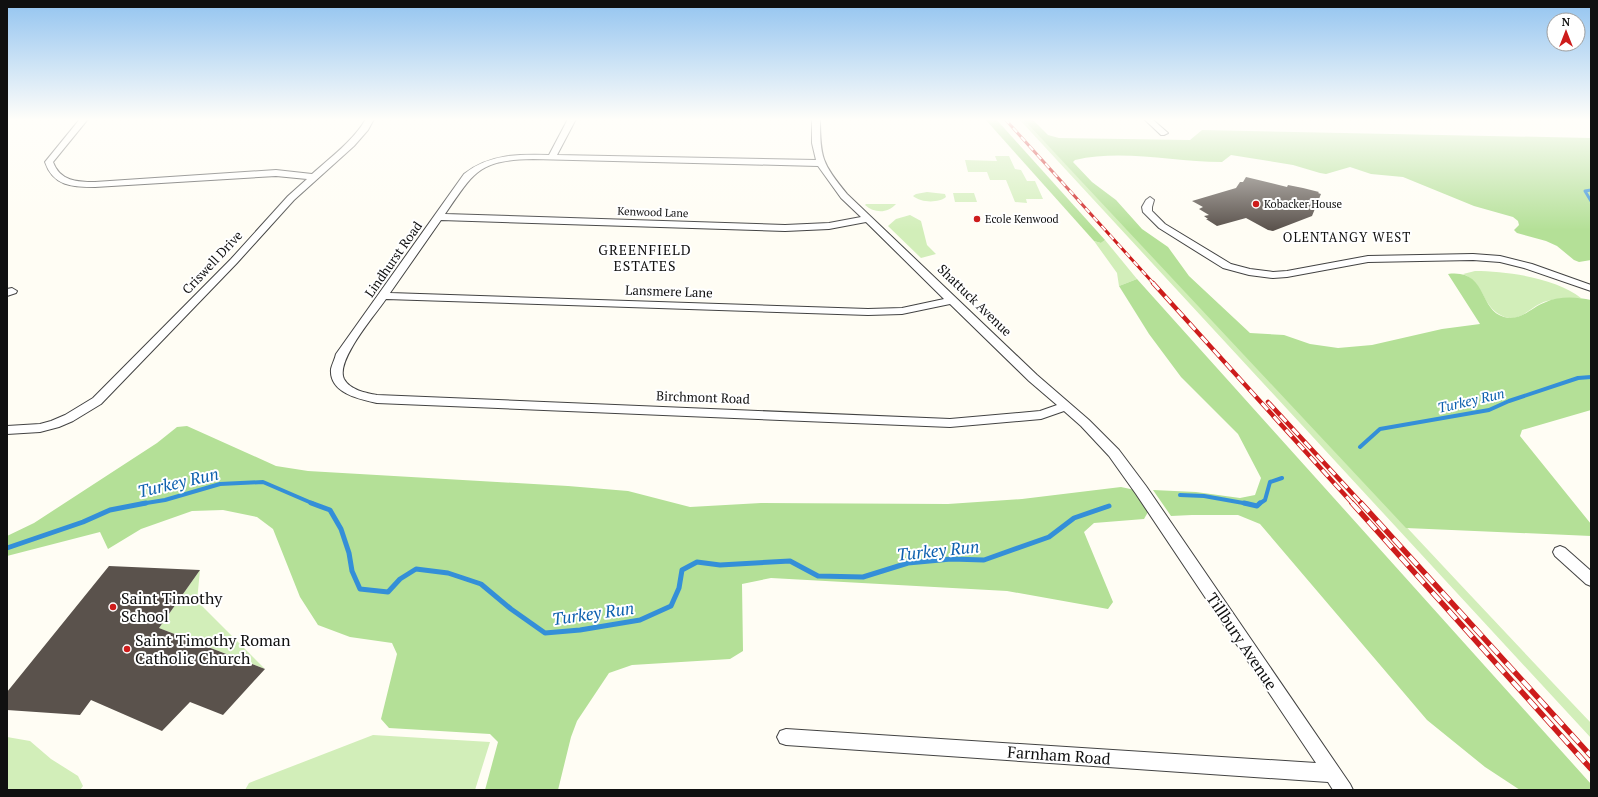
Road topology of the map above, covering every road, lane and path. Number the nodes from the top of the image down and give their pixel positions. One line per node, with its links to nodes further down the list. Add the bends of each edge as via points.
1 (54, 156): 6 (street, via 49,162 50,170 56,177 91,185 276,173)
2 (337, 156): 6 (street, Criswell Drive)
3 (818, 156): 5 (street, Shattuck Avenue)
4 (552, 157): 5 (street, Lindhurst Road); 8 (street, Lindhurst Road, via 512,157 474,169)
5 (819, 163): 9 (street, Shattuck Avenue, via 844,196)
6 (315, 176): 15 (street, Criswell Drive, via 286,203 97,401 69,418 40,428)
7 (1150, 200): 10 (street, via 1148,212 1162,226 1226,266 1249,272 1273,275 1368,260 1473,257 1500,259 1528,266)
8 (437, 217): 9 (street, Kenwood Lane, via 785,228 829,226); 11 (street, Lindhurst Road)
9 (867, 219): 12 (street, Shattuck Avenue)
10 (1591, 288)
11 (383, 296): 12 (street, Lansmere Lane, via 868,312 902,311); 13 (street, Lindhurst Road, via 342,354 337,370)
12 (952, 300): 14 (street, Shattuck Avenue)
13 (341, 385): 14 (street, Birchmont Road, via 356,395 377,399 950,422 1041,415)
14 (1066, 406): 16 (street, Shattuck Avenue, via 1114,453)
15 (7, 430)
16 (1141, 490): 20 (street, Tillbury Avenue)
17 (1560, 552): 18 (street)
18 (1591, 580)
19 (786, 737): 20 (street, Farnham Road)
20 (1332, 773): 21 (street, Tillbury Avenue)
21 (1344, 790)

